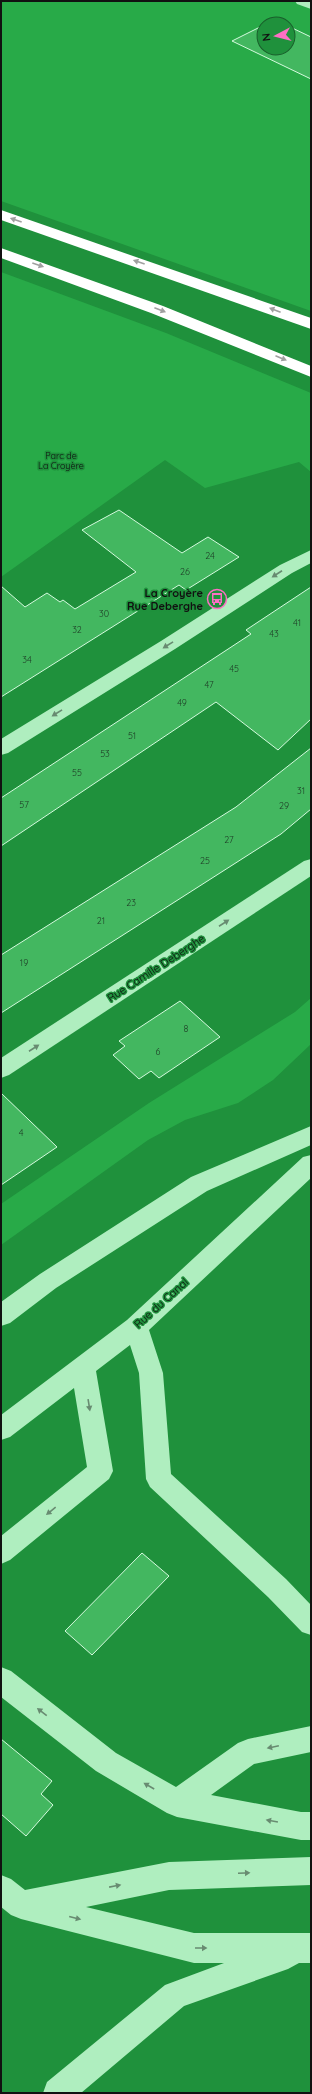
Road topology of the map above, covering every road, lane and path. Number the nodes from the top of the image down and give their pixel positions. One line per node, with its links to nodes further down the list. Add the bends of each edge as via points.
1 (302, 1): 2 (street)
2 (311, 5)
3 (1, 215): 5 (highway, one-way to 3)
4 (1, 253): 6 (highway, one-way to 6, via 109,290 233,338)
5 (311, 324)
6 (311, 372)
7 (311, 556): 8 (street, one-way to 8, via 286,568 168,645)
8 (1, 748)
9 (311, 866): 10 (street, Rue Camille Deberghe, one-way to 9)
10 (1, 1069)
11 (311, 1135): 13 (street, via 199,1184 48,1281)
12 (311, 1164): 14 (street, Rue du Canal)
13 (1, 1316)
14 (136, 1326): 15 (street, Rue du Canal); 18 (street, via 151,1373 159,1479 277,1588)
15 (83, 1367): 16 (street, Rue du Canal); 17 (street, one-way to 17, via 100,1471)
16 (1, 1429)
17 (1, 1552)
18 (311, 1623)
19 (1, 1680): 21 (street, one-way to 19, via 106,1762)
20 (311, 1739): 21 (street, one-way to 21, via 248,1752)
21 (177, 1803): 22 (street, one-way to 21)
22 (311, 1826)
23 (311, 1870): 24 (street, one-way to 23, via 169,1876)
24 (11, 1897): 25 (street, one-way to 25, via 194,1948)
25 (307, 1948): 26 (street, via 175,1995)
26 (58, 2093)

